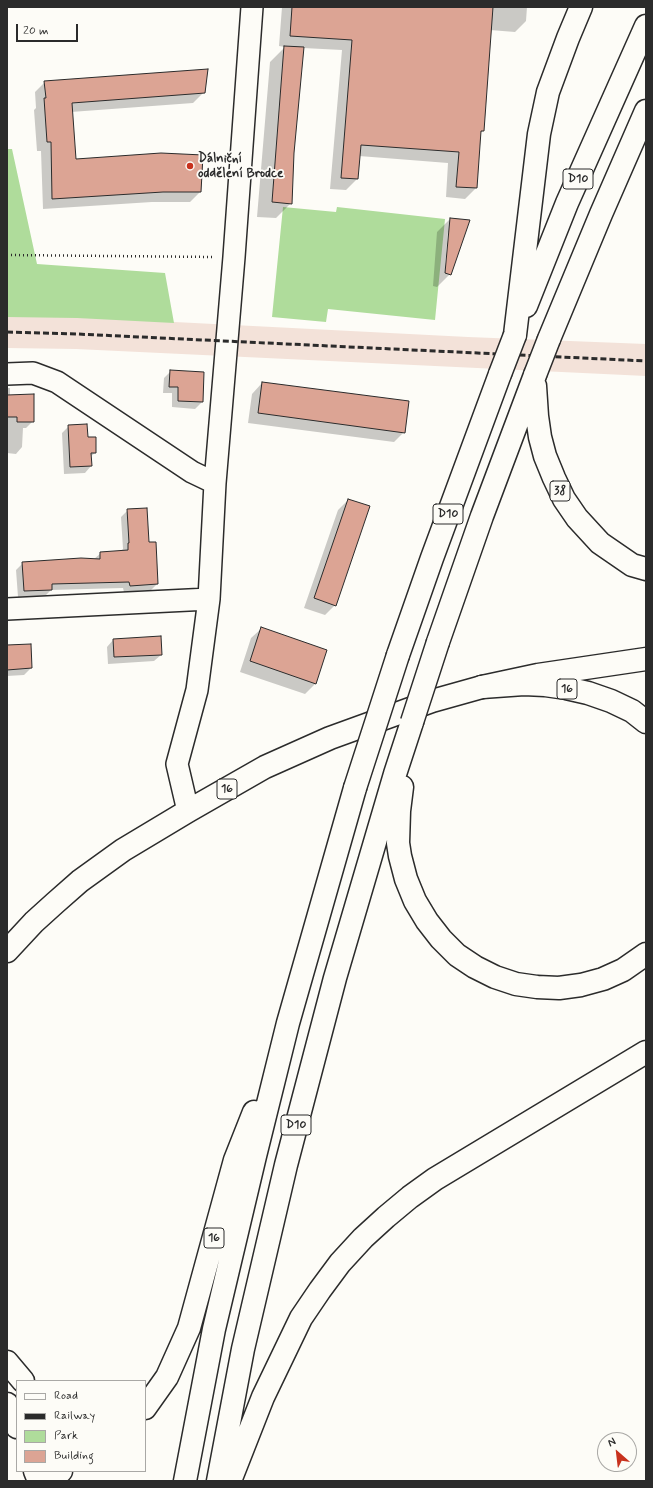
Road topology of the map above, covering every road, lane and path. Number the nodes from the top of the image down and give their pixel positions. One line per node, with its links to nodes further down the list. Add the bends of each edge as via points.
1 (252, 7): 6 (street)
2 (581, 7): 7 (main road, via 548,92 539,134)
3 (646, 26): 7 (main road, D10, via 567,203)
4 (646, 112): 9 (main road, D10, bridge)
5 (7, 255): 6 (path)
6 (234, 257): 10 (street)
7 (515, 335): 21 (main road, D10, bridge, via 398,655 355,788)
8 (7, 374): 10 (street, via 33,373 57,382 192,472)
9 (535, 375): 11 (main road, 38, via 540,437 545,456 564,499 600,543 632,565); 17 (main road, D10, bridge, via 438,642 412,722)
10 (215, 482): 12 (street)
11 (646, 570)
12 (209, 599): 13 (street); 18 (street, via 197,690 178,764)
13 (7, 610)
14 (646, 659): 15 (main road, via 538,675)
15 (482, 687): 16 (main road, 16, via 524,684 566,688 610,701 632,711); 18 (main road, 16, via 432,701 330,738 265,767)
16 (646, 722)
17 (400, 773): 20 (main road, via 398,829 400,856 406,879 427,921 457,955 475,968 502,980 537,988 560,988 603,979 623,970); 33 (main road, D10, via 335,978 286,1165 243,1349)
18 (188, 811): 19 (main road, 16, via 123,850 80,881 34,922)
19 (7, 951)
20 (646, 954)
21 (288, 1023): 23 (main road, 16, via 235,1160); 32 (main road, D10, via 214,1329)
22 (646, 1052): 34 (main road, via 435,1179 363,1238 340,1263 301,1318 263,1397)
23 (193, 1316): 26 (main road, via 168,1359); 28 (main road, 16, via 167,1377)
24 (7, 1362): 25 (main road)
25 (22, 1380)
26 (146, 1382)
27 (7, 1404): 29 (main road)
28 (146, 1407)
29 (16, 1425)
30 (60, 1472): 31 (main road)
31 (50, 1481)
32 (185, 1481)
33 (218, 1481)
34 (230, 1481)

